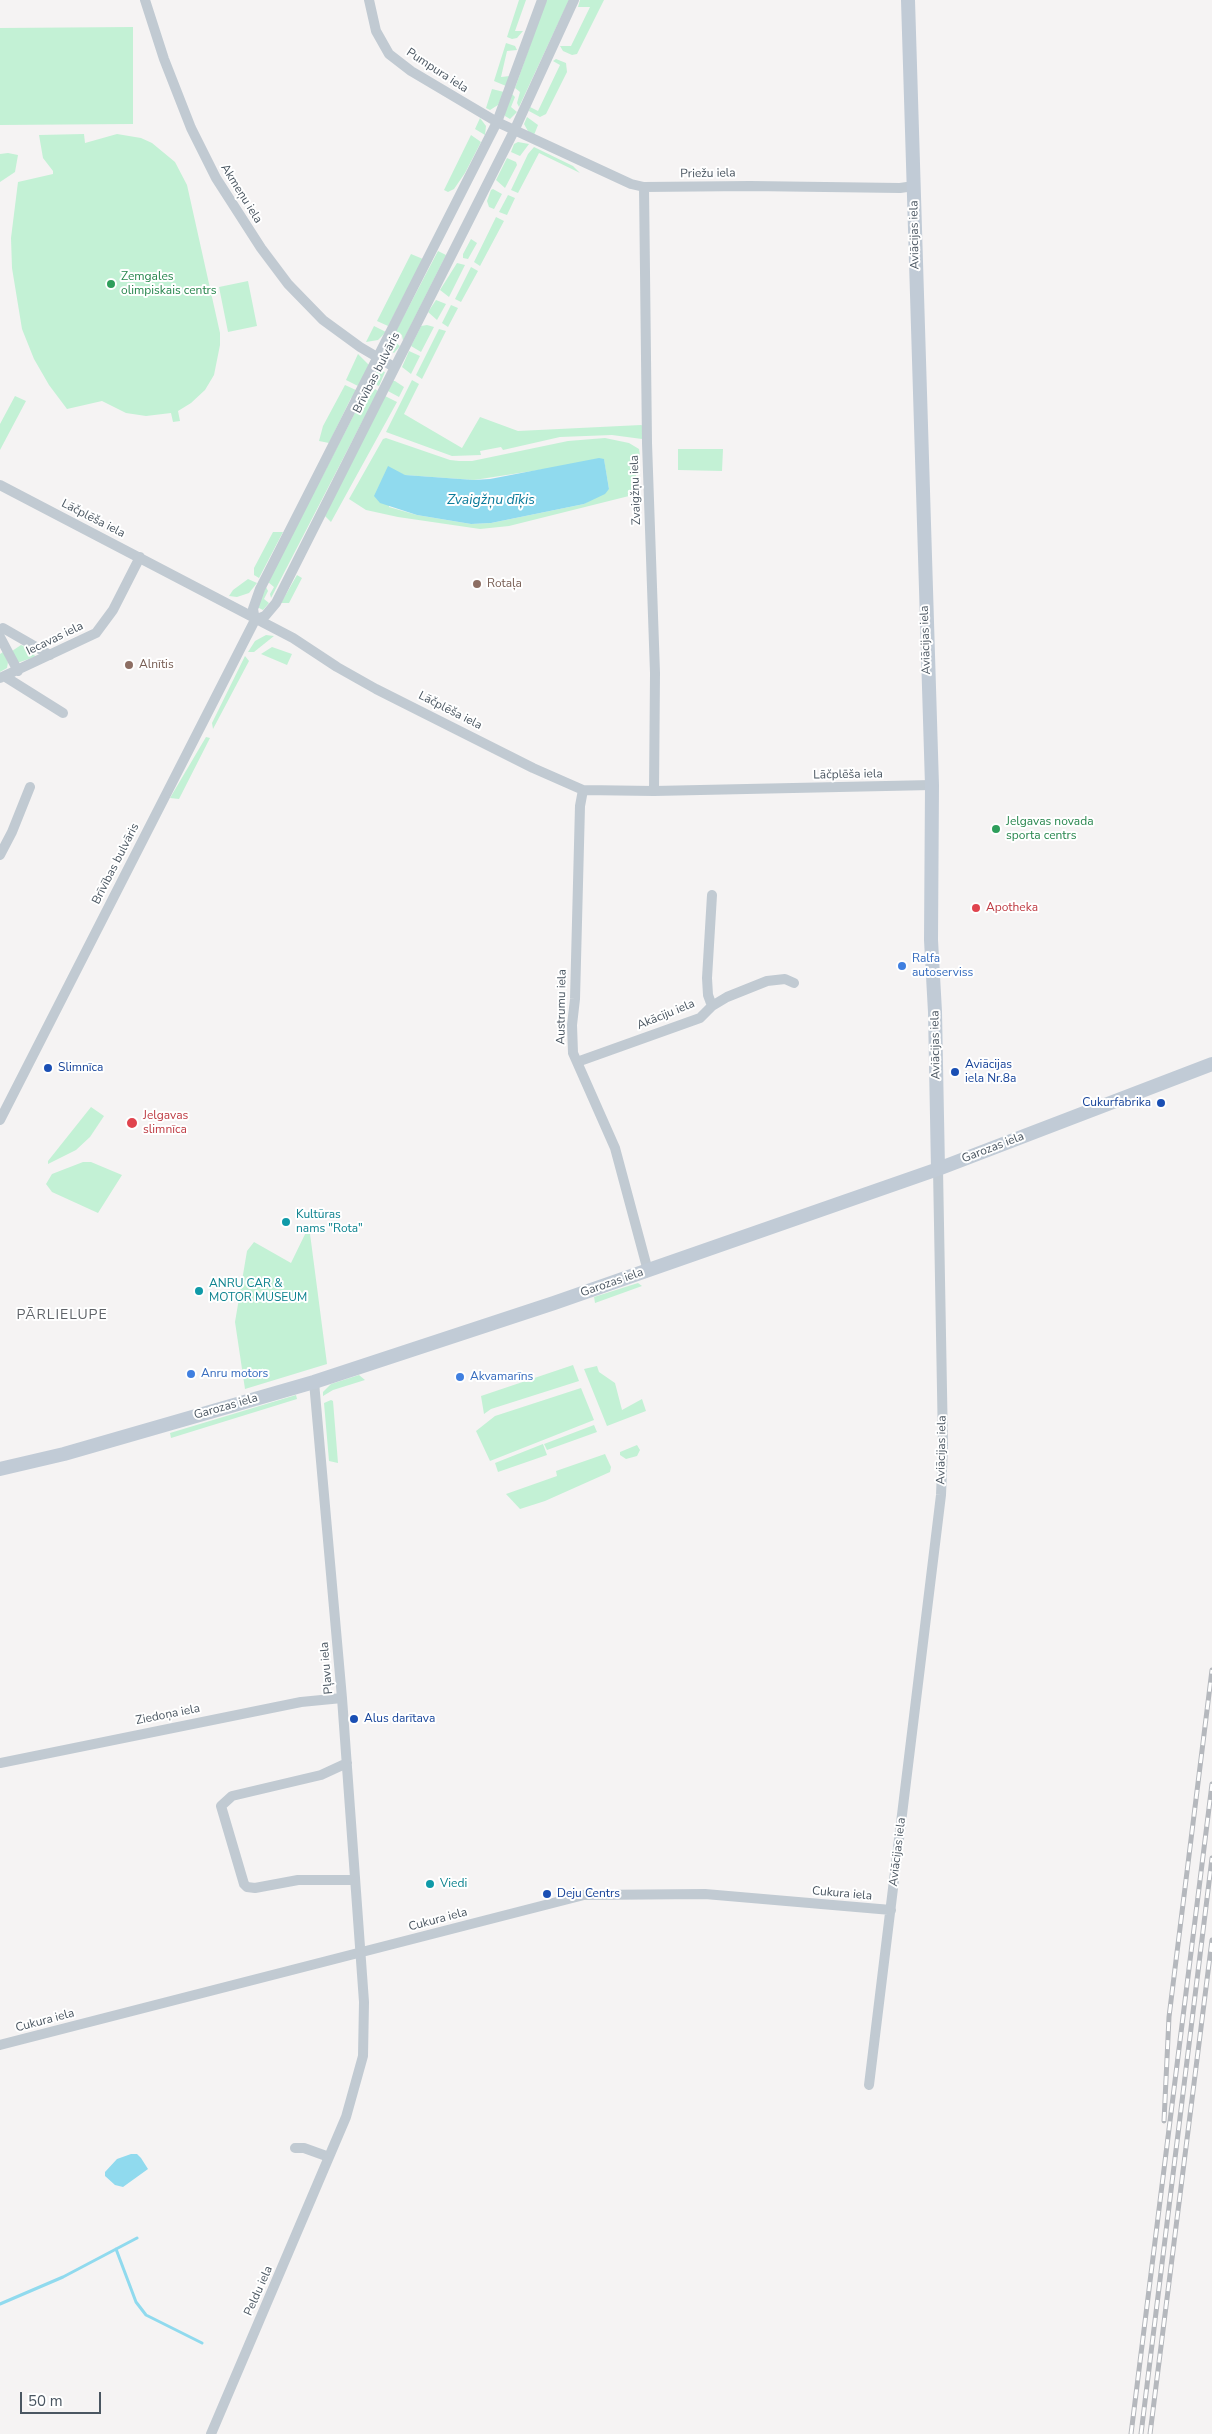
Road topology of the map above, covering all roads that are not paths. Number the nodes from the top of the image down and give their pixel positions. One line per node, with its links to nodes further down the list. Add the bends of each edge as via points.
1 (145, 0): 10 (street, Akmeņu iela, via 191,128 216,178 260,248 322,320)
2 (369, 0): 6 (street, Pumpura iela, via 376,31 389,54 411,71)
3 (542, 0): 6 (street, Brīvības bulvāris)
4 (574, 0): 7 (street, Brīvības bulvāris)
5 (908, 0): 8 (main road, Aviācijas iela)
6 (497, 122): 7 (street); 10 (street, Brīvības bulvāris)
7 (514, 131): 9 (street, Priežu iela); 11 (street, Brīvības bulvāris)
8 (914, 186): 9 (street, Priežu iela); 21 (main road, Aviācijas iela)
9 (644, 187): 24 (street, Zvaigžņu iela, via 647,443 655,673)
10 (378, 358): 11 (street, Akmeņu iela); 14 (street, Brīvības bulvāris, via 260,589 254,609)
11 (394, 367): 14 (street, Brīvības bulvāris, via 276,603)
12 (0, 485): 13 (street, Lāčplēša iela)
13 (140, 557): 14 (street, Lāčplēša iela); 17 (street, Iecavas iela, via 105,624 84,640)
14 (255, 620): 23 (street, Lāčplēša iela, via 293,638 337,668 376,689); 31 (street, Brīvības bulvāris)
15 (0, 631): 17 (street, via 3,628)
16 (0, 637): 18 (street)
17 (50, 655): 18 (street, Iecavas iela)
18 (18, 671): 19 (street, Iecavas iela)
19 (2, 677): 20 (street)
20 (63, 713)
21 (932, 785): 24 (street, Lāčplēša iela); 32 (main road, Aviācijas iela, via 931,940 936,1015)
22 (30, 787): 25 (street)
23 (583, 790): 24 (street, Lāčplēša iela); 29 (street, Austrumu iela, via 572,1025 573,1053)
24 (654, 791)
25 (0, 855)
26 (712, 895): 28 (street, Akāciju iela, via 707,978)
27 (794, 983): 28 (street, via 785,979 767,981)
28 (712, 1006): 29 (street, Akāciju iela, via 700,1018)
29 (578, 1062): 33 (street, Austrumu iela, via 615,1148)
30 (1212, 1064): 32 (main road, Garozas iela)
31 (0, 1120)
32 (938, 1169): 33 (main road, Garozas iela); 40 (street, Aviācijas iela, via 941,1495)
33 (648, 1271): 34 (main road, Garozas iela)
34 (314, 1382): 35 (main road, Garozas iela, via 64,1454); 36 (street, Pļavu iela)
35 (0, 1469)
36 (342, 1698): 37 (street, Ziedoņa iela, via 301,1702); 38 (street, Pļavu iela)
37 (0, 1763)
38 (347, 1763): 39 (street, Pļavu iela); 39 (street, via 321,1775 232,1796 221,1806 247,1887 298,1880)
39 (355, 1880): 41 (street, Pļavu iela)
40 (891, 1910): 41 (street, Cukura iela, via 705,1894 584,1895); 43 (street, Aviācijas iela)
41 (360, 1953): 42 (street, Cukura iela); 45 (street, Peldu iela, via 363,2056 346,2117)
42 (0, 2045)
43 (869, 2085)
44 (295, 2148): 45 (street)
45 (329, 2157): 46 (street, Peldu iela)
46 (211, 2434)

